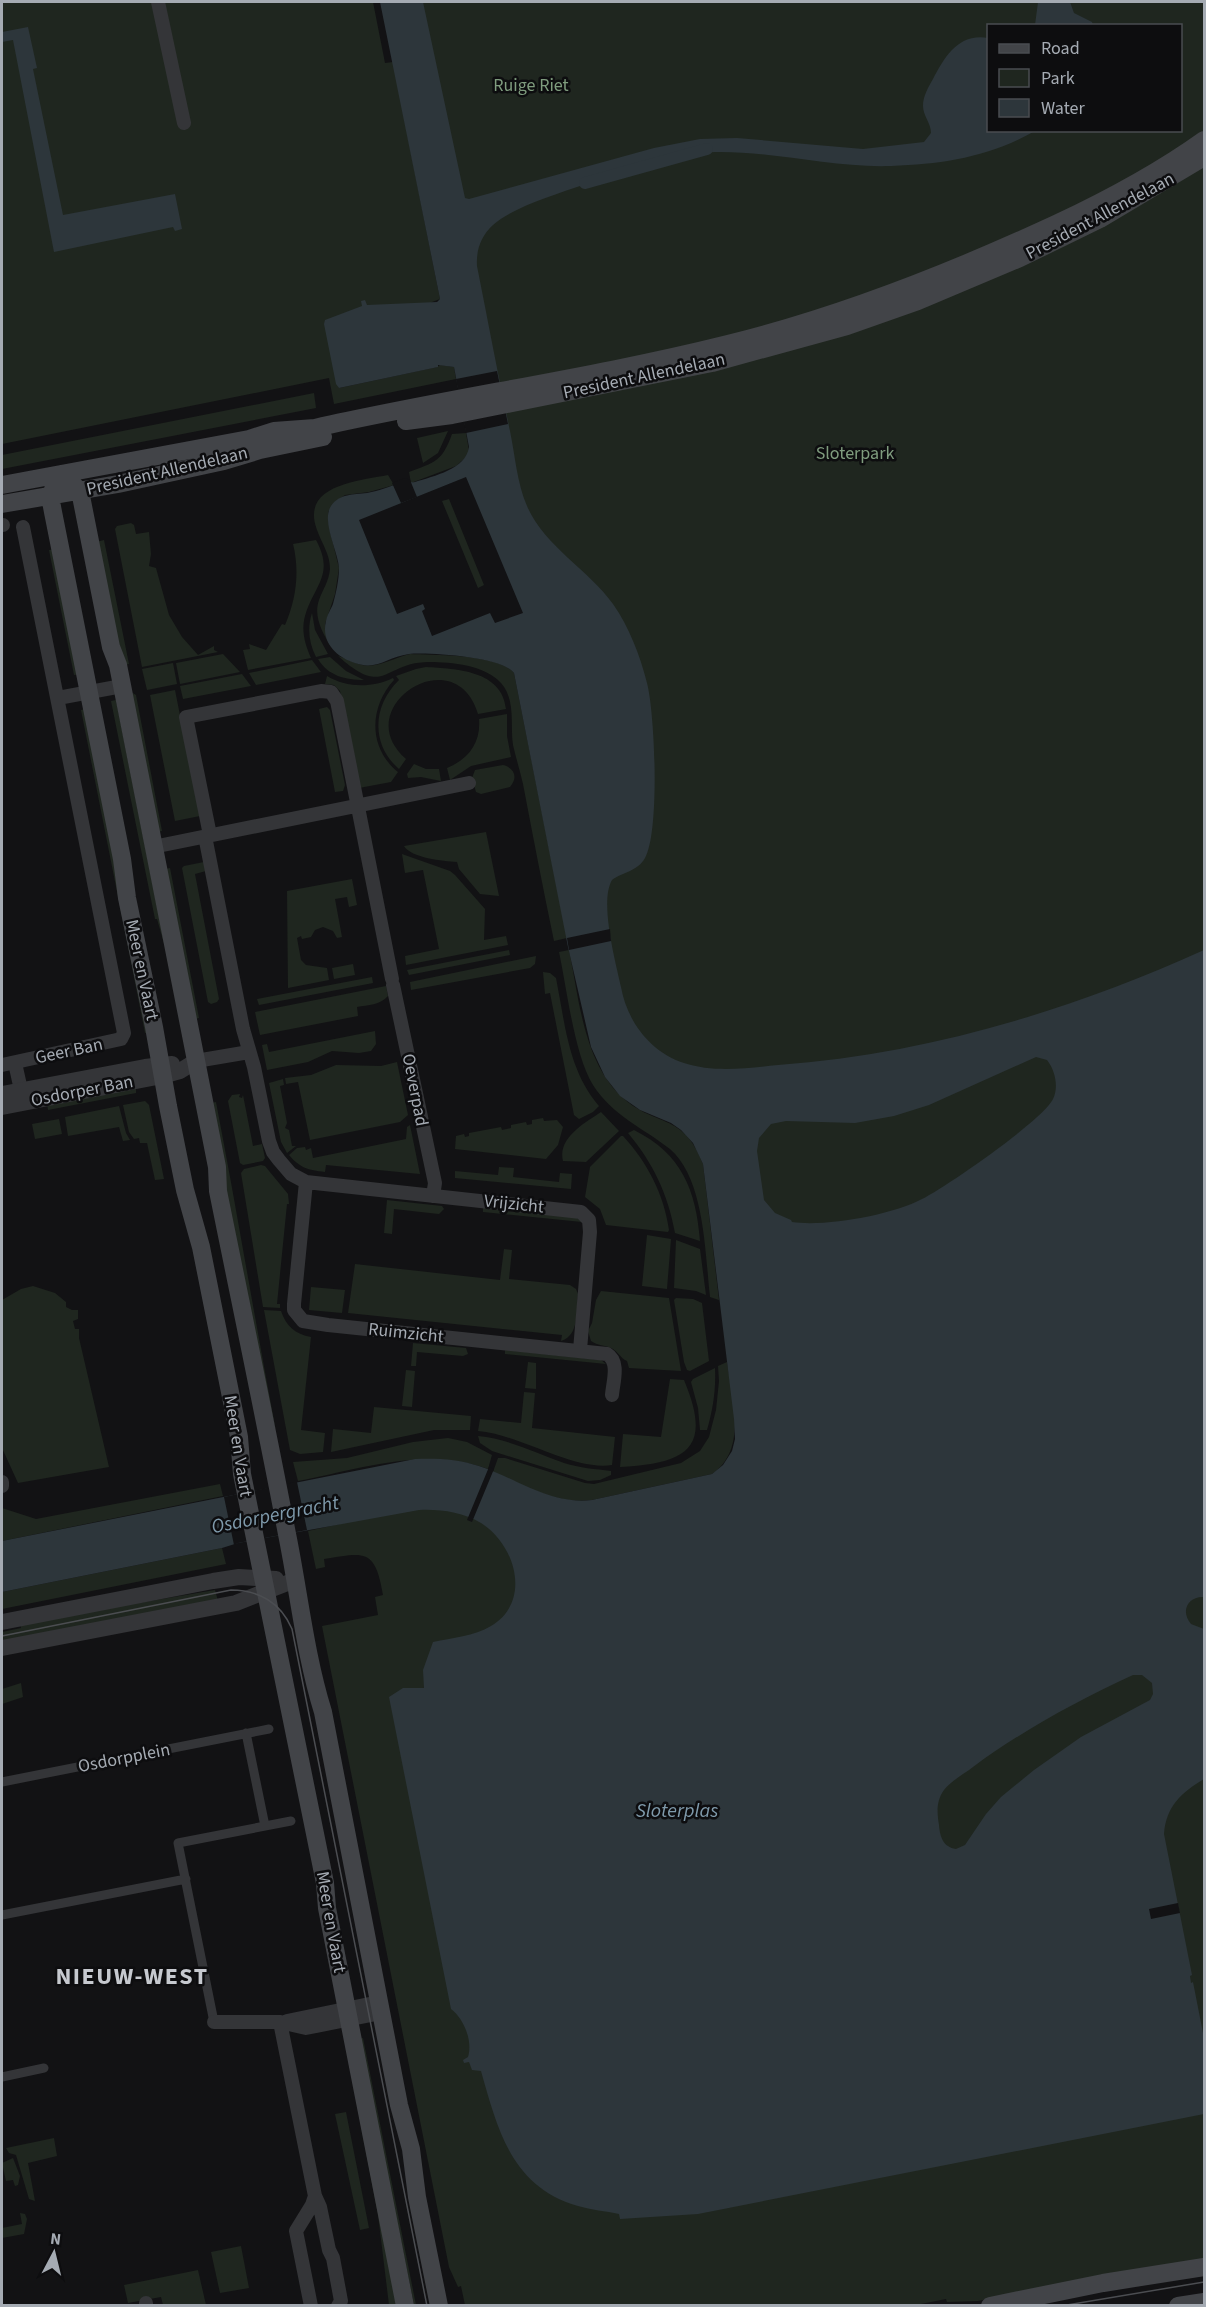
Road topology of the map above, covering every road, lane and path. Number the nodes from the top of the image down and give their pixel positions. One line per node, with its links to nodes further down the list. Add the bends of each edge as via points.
1 (158, 2): 2 (street)
2 (184, 123)
3 (1204, 140): 5 (main road, President Allendelaan, via 1087,211 895,293 728,344)
4 (1204, 157): 5 (main road, President Allendelaan, via 1090,224 990,271 889,311 712,363)
5 (503, 398): 6 (main road, President Allendelaan)
6 (461, 406): 7 (main road, President Allendelaan, via 274,431); 9 (main road, President Allendelaan)
7 (61, 474): 8 (main road, President Allendelaan); 9 (main road); 10 (main road)
8 (2, 485)
9 (80, 491): 10 (main road, President Allendelaan); 13 (main road, Meer en Vaart)
10 (50, 496): 11 (main road, President Allendelaan); 14 (main road, Meer en Vaart)
11 (2, 504)
12 (23, 527): 15 (street, Meer en Vaart)
13 (122, 687): 14 (street); 19 (main road, Meer en Vaart)
14 (89, 692): 15 (street); 24 (main road, Meer en Vaart)
15 (58, 698): 20 (street, Meer en Vaart)
16 (469, 783): 17 (street)
17 (358, 806): 18 (street); 18 (street, Oeverpad, via 337,701 331,692 186,717); 29 (street, Oeverpad, via 435,1183)
18 (208, 836): 19 (street); 21 (street)
19 (153, 847): 22 (main road, Meer en Vaart)
20 (124, 1037): 23 (street, Geer Ban)
21 (249, 1052): 22 (street); 28 (street, via 273,1152 291,1174)
22 (196, 1061): 24 (street, Osdorper Ban, via 180,1071); 34 (main road, Meer en Vaart)
23 (8, 1064): 26 (street, Geer Ban)
24 (161, 1070): 26 (street, Osdorper Ban); 32 (main road, Meer en Vaart, via 185,1190 203,1256)
25 (2, 1094): 26 (street, Osdorper Ban)
26 (23, 1096): 27 (street, Osdorper Ban)
27 (2, 1107)
28 (306, 1182): 29 (street, Vrijzicht); 30 (street, Ruimzicht, via 294,1304 303,1321)
29 (433, 1196): 30 (street, Vrijzicht, via 574,1210 586,1216 590,1232)
30 (580, 1350): 31 (street, Ruimzicht, via 611,1357 615,1367)
31 (612, 1395)
32 (257, 1548): 33 (street, via 254,1568); 35 (main road, Meer en Vaart)
33 (239, 1577): 35 (street); 38 (street)
34 (295, 1580): 35 (street); 47 (main road, Meer en Vaart)
35 (265, 1585): 36 (street); 37 (main road, Meer en Vaart)
36 (236, 1603): 37 (street, via 254,1605); 39 (street)
37 (271, 1615): 48 (main road, Meer en Vaart)
38 (2, 1622)
39 (2, 1648)
40 (269, 1729): 41 (street, Osdorpplein)
41 (246, 1733): 42 (street, Osdorpplein); 44 (street)
42 (2, 1782)
43 (291, 1821): 44 (street)
44 (265, 1826): 45 (street, via 178,1844)
45 (186, 1879): 46 (street); 49 (street)
46 (2, 1915)
47 (380, 2007): 48 (street); 59 (main road, Meer en Vaart)
48 (349, 2014): 50 (street); 58 (main road, Meer en Vaart)
49 (214, 2022): 50 (street)
50 (280, 2022): 53 (street)
51 (44, 2068): 52 (street)
52 (2, 2077)
53 (315, 2196): 56 (street, via 296,2231); 57 (street, via 333,2258 341,2301)
54 (1204, 2267): 60 (main road)
55 (1204, 2302): 61 (main road)
56 (311, 2306)
57 (338, 2306)
58 (405, 2306)
59 (439, 2306)
60 (990, 2306)
61 (1178, 2306)

